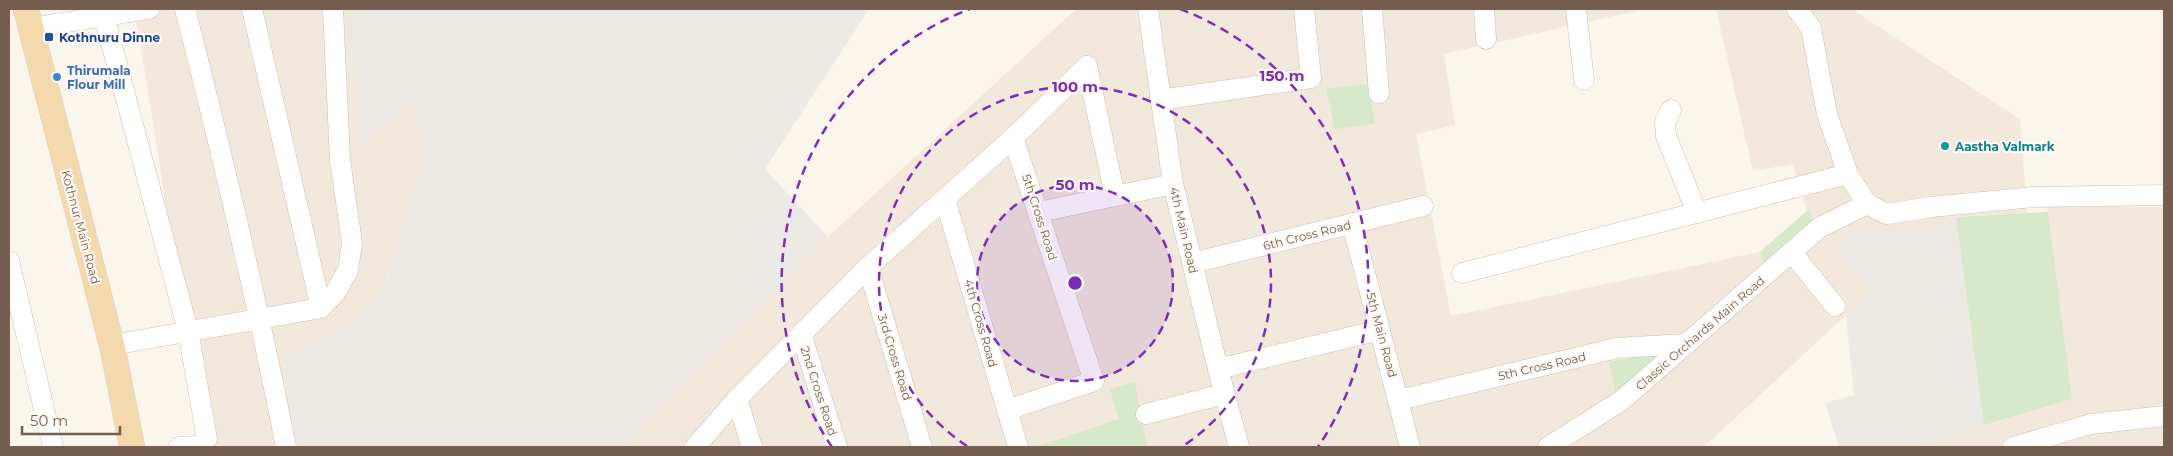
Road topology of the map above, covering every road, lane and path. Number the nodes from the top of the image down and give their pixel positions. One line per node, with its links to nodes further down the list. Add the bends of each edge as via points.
1 (149, 9): 11 (street)
2 (185, 9): 37 (street)
3 (252, 9): 36 (street)
4 (333, 9): 36 (street, via 340,160 352,243 348,270 335,293)
5 (1148, 9): 16 (street, 4th Main Road)
6 (1304, 9): 16 (street, via 1311,78)
7 (1372, 9): 15 (street)
8 (1484, 9): 13 (street)
9 (1576, 9): 14 (street)
10 (1797, 9): 19 (street, via 1811,28 1827,114)
11 (104, 16): 12 (street); 39 (street)
12 (28, 18): 41 (main road, Kothnur Main Road)
13 (1486, 39)
14 (1584, 80)
15 (1379, 93)
16 (1160, 100): 20 (street, 4th Main Road)
17 (1672, 110): 27 (street, via 1665,122 1666,136)
18 (1013, 138): 22 (street, via 1087,66); 23 (street); 26 (street, 5th Cross Road)
19 (1848, 174): 24 (street); 27 (street)
20 (1173, 184): 22 (street); 32 (street, 4th Main Road)
21 (2164, 195): 24 (street, via 2034,197 1887,214)
22 (1115, 196): 26 (street)
23 (945, 199): 33 (street); 47 (street, 4th Cross Road)
24 (1867, 204): 28 (street, Classic Orchards Main Road)
25 (1423, 206): 29 (street, 6th Cross Road)
26 (1039, 212): 47 (street, 5th Cross Road, via 1094,382)
27 (1697, 213): 34 (street)
28 (1848, 214): 30 (street, Classic Orchards Main Road); 42 (street, Classic Orchards Main Road, via 1819,228)
29 (1352, 223): 32 (street, 6th Cross Road); 38 (street, 5th Main Road)
30 (1798, 260): 35 (street); 62 (street, Classic Orchards Main Road, via 1627,409)
31 (9, 261): 50 (street)
32 (1192, 263): 43 (street, 4th Main Road)
33 (868, 267): 40 (street); 57 (street, 3rd Cross Road)
34 (1462, 273)
35 (1835, 306)
36 (321, 308): 37 (street)
37 (260, 318): 39 (street); 53 (street)
38 (1380, 330): 43 (street); 46 (street, 5th Main Road)
39 (188, 331): 41 (street); 52 (street, via 207,439 200,445)
40 (801, 334): 45 (street); 56 (street, 2nd Cross Road)
41 (112, 344): 51 (main road, Kothnur Main Road)
42 (1686, 344): 46 (street, 5th Cross Road, via 1616,348); 61 (street, Classic Orchards Main Road, via 1621,401)
43 (1218, 369): 44 (street, 4th Main Road)
44 (1224, 394): 48 (street); 59 (street, 4th Main Road)
45 (737, 399): 54 (street); 55 (street)
46 (1399, 400): 60 (street, 5th Main Road)
47 (1007, 410): 58 (street, 4th Cross Road)
48 (1146, 414)
49 (2164, 416): 63 (street, via 2091,424)
50 (53, 447)
51 (132, 447)
52 (179, 447)
53 (286, 447)
54 (695, 447)
55 (752, 447)
56 (837, 447)
57 (922, 447)
58 (1018, 447)
59 (1239, 447)
60 (1410, 447)
61 (1548, 447)
62 (1566, 447)
63 (2013, 447)

